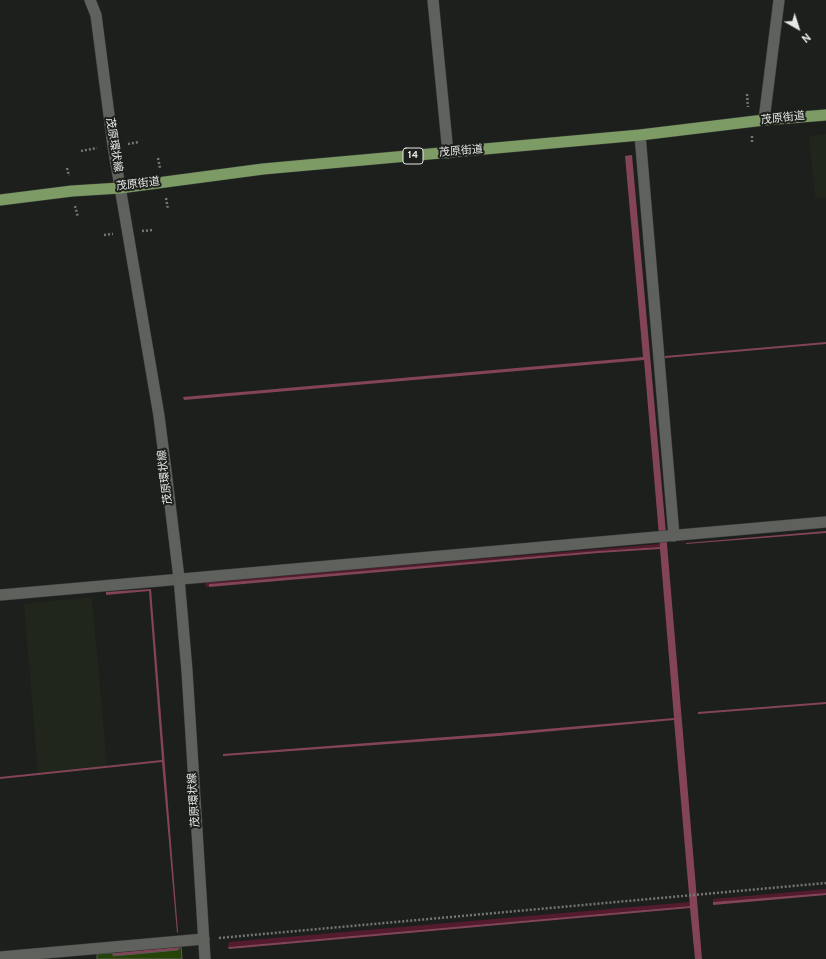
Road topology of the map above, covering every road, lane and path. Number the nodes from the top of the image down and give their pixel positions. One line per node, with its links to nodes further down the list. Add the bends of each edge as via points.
1 (90, 0): 8 (street, 茂原環状線, via 96,15)
2 (433, 0): 7 (street)
3 (779, 0): 5 (street)
4 (826, 115): 5 (main road, 茂原街道 / 14)
5 (764, 120): 6 (main road, 茂原街道 / 14)
6 (640, 135): 7 (main road, 茂原街道 / 14); 11 (street)
7 (448, 153): 8 (main road, 茂原街道 / 14, via 263,169)
8 (120, 188): 9 (main road, 茂原街道 / 14); 12 (street, 茂原環状線, via 159,416)
9 (0, 200)
10 (826, 522): 11 (street)
11 (674, 536): 12 (street)
12 (179, 578): 13 (street); 15 (street, 茂原環状線)
13 (0, 595)
14 (826, 883): 15 (path)
15 (204, 939): 16 (street); 17 (street, 茂原環状線)
16 (0, 957)
17 (205, 959)

